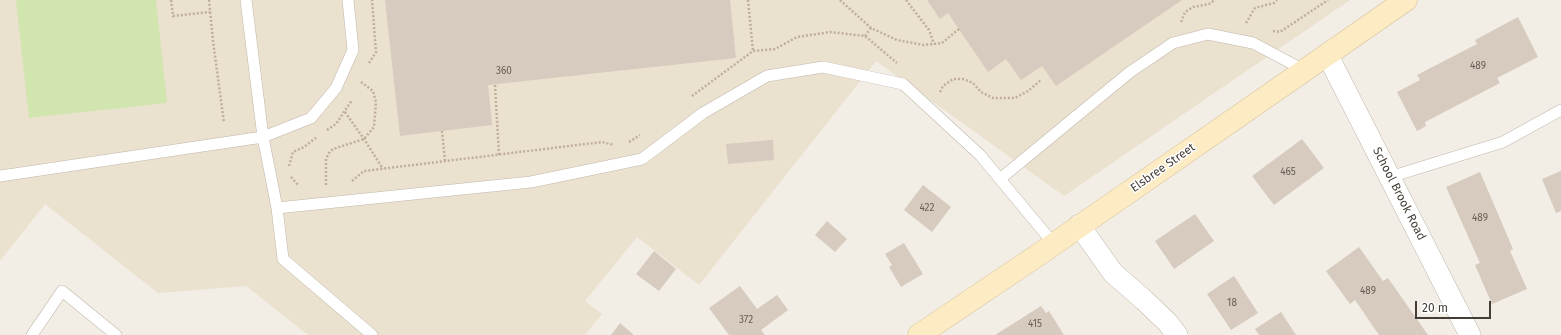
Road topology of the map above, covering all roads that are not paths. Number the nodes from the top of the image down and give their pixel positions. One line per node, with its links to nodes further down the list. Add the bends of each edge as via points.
1 (246, 0): 7 (lane)
2 (348, 0): 7 (lane, via 353,50 336,88 311,118)
3 (1406, 0): 4 (street, Elsbree Street)
4 (1327, 54): 5 (street, Elsbree Street); 9 (street, School Brook Road)
5 (1304, 70): 10 (lane, via 1253,43 1208,34 1173,43 1130,72); 12 (street, Elsbree Street)
6 (1561, 110): 9 (lane, via 1503,142)
7 (263, 137): 8 (lane); 11 (lane)
8 (0, 176)
9 (1390, 177): 19 (street, School Brook Road)
10 (1000, 179): 11 (lane, via 980,155 903,84 822,67 766,76 703,113 642,159 531,182); 13 (lane)
11 (277, 208): 16 (lane, via 283,259)
12 (1079, 225): 13 (street, Elsbree Street); 18 (street, via 1113,273 1168,322)
13 (1053, 243): 17 (street, Elsbree Street)
14 (32, 335): 15 (lane, via 62,291)
15 (116, 335)
16 (372, 335)
17 (919, 335)
18 (1177, 335)
19 (1470, 335)

